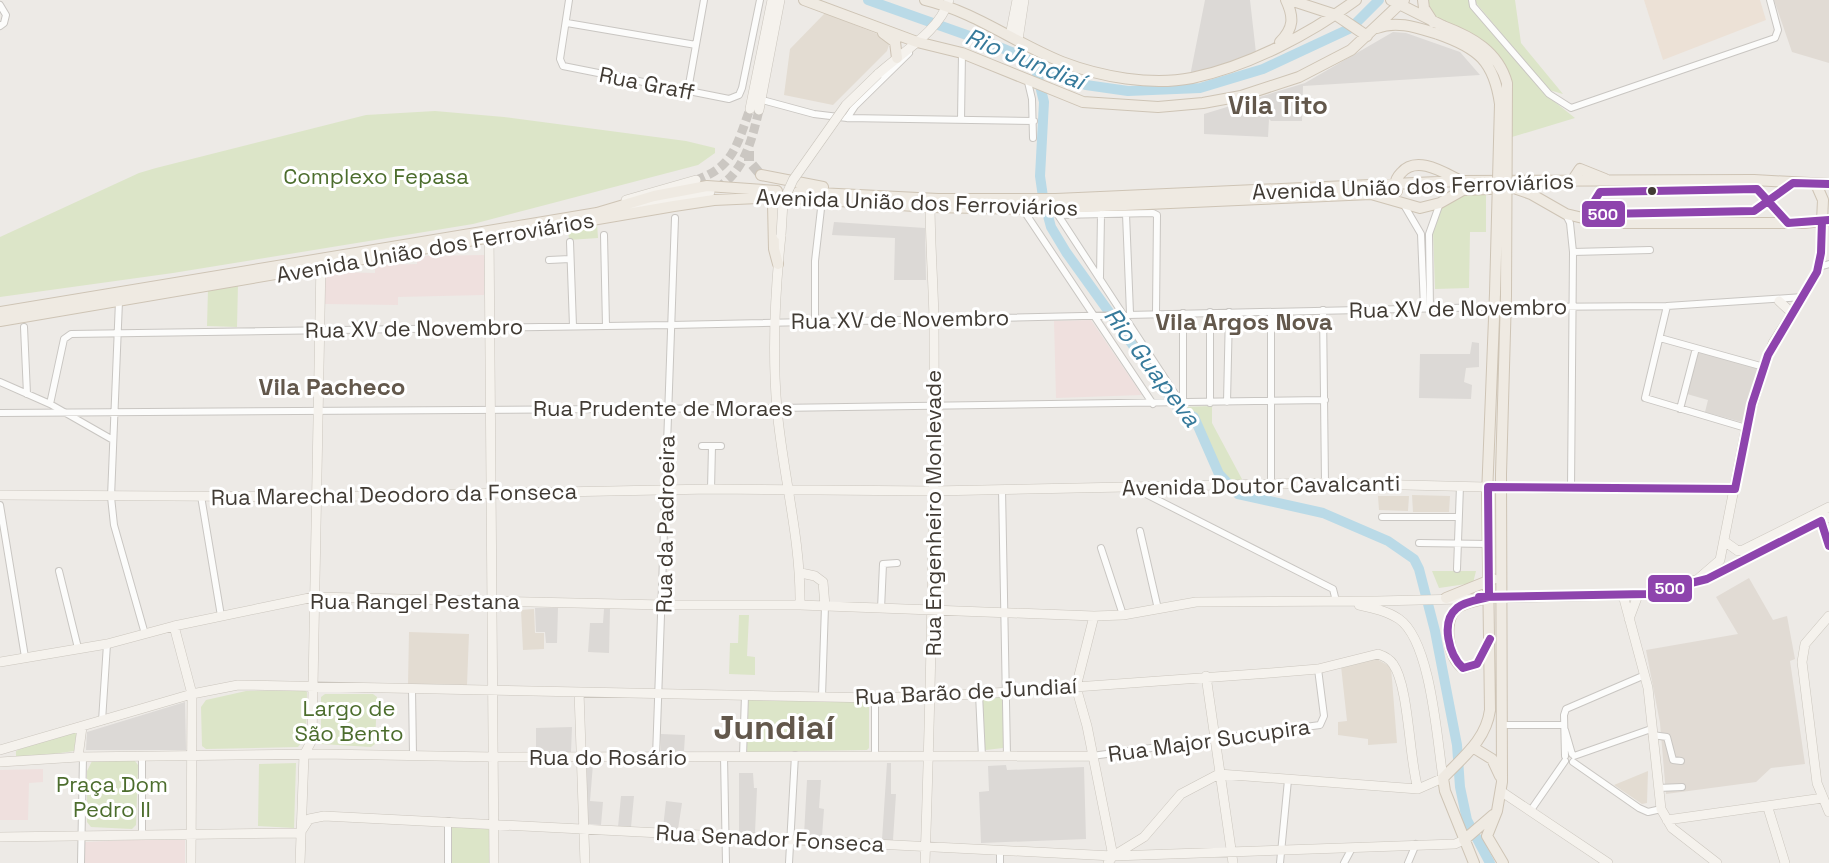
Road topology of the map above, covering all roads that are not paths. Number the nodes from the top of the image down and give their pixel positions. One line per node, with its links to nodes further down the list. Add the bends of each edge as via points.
1 (568, 0): 19 (street)
2 (704, 0): 26 (street)
3 (760, 0): 31 (street, Rua Graff, via 739,95 729,99)
4 (772, 0): 5 (main road, via 754,110)
5 (780, 0)
6 (804, 0): 21 (main road)
7 (925, 0): 16 (main road)
8 (1017, 0): 25 (main road)
9 (1024, 0): 25 (main road)
10 (1288, 0): 18 (main road); 27 (main road, via 1293,16 1291,30)
11 (1356, 0): 18 (main road)
12 (1423, 0): 22 (main road, via 1424,8)
13 (1472, 0): 14 (street, via 1473,6 1549,94 1571,108 1775,38 1778,30)
14 (1770, 0)
15 (1396, 1): 22 (main road); 23 (main road)
16 (944, 4): 24 (main road); 25 (main road)
17 (0, 5): 20 (street, via 6,15)
18 (1340, 18): 23 (main road); 27 (main road)
19 (567, 23): 26 (street); 31 (street, Rua Graff, via 562,66)
20 (2, 25)
21 (870, 25): 24 (main road); 29 (main road, via 892,38)
22 (1438, 27): 23 (main road, via 1395,24); 75 (main road, bridge, via 1479,42 1504,71 1507,83)
23 (1367, 32): 30 (main road, via 1351,50 1299,77 1230,98 1158,107 1083,102)
24 (921, 38): 28 (main road); 29 (main road); 33 (street)
25 (1014, 38): 27 (main road, via 1062,62 1095,72 1156,80 1220,71)
26 (696, 45): 31 (street)
27 (1276, 47)
28 (962, 53): 30 (main road); 34 (street)
29 (897, 58): 69 (main road, bridge, via 846,105 794,180 783,202)
30 (1032, 83): 35 (street)
31 (688, 90)
32 (765, 101): 33 (street)
33 (847, 118): 34 (street)
34 (961, 120): 35 (street)
35 (1034, 121): 36 (street)
36 (1033, 138)
37 (761, 175): 44 (main road)
38 (696, 180): 53 (main road, via 646,192)
39 (1461, 181): 40 (main road, Avenida União dos Ferroviários, via 1754,180); 42 (main road, Avenida União dos Ferroviários); 42 (main road, via 1422,165 1403,170)
40 (1816, 184): 41 (main road, Avenida União dos Ferroviários); 59 (main road)
41 (1829, 184)
42 (1395, 185): 47 (main road); 51 (main road, Avenida União dos Ferroviários)
43 (710, 192): 57 (main road, via 657,202)
44 (881, 196): 48 (main road, Avenida União dos Ferroviários); 53 (main road, Avenida União dos Ferroviários, via 707,186)
45 (766, 197): 46 (main road, Avenida União dos Ferroviários); 57 (main road, Avenida União dos Ferroviários, via 714,200); 69 (main road, via 772,204)
46 (822, 201): 48 (main road, Avenida União dos Ferroviários); 94 (street, via 815,261)
47 (1402, 202): 49 (main road, Avenida União dos Ferroviários, via 1420,208); 51 (main road, Avenida União dos Ferroviários, via 1371,194); 79 (street, via 1421,234)
48 (930, 203): 50 (main road, Avenida União dos Ferroviários); 52 (main road, Avenida União dos Ferroviários); 91 (main road, Rua Engenheiro Monlevade)
49 (1440, 203): 56 (main road, Avenida União dos Ferroviários, via 1463,190 1514,188); 79 (street, via 1429,234)
50 (1035, 204): 51 (main road, Avenida União dos Ferroviários); 52 (main road, Avenida União dos Ferroviários)
51 (1055, 206): 54 (street); 72 (street)
52 (1022, 208): 89 (street)
53 (588, 213): 60 (main road, Avenida União dos Ferroviários)
54 (1101, 214): 55 (street); 72 (street)
55 (1126, 214): 85 (street); 86 (street, via 1153,213 1158,218)
56 (1566, 214): 59 (main road, Avenida União dos Ferroviários, via 1587,221 1629,224); 65 (street)
57 (613, 217): 60 (main road, Avenida União dos Ferroviários)
58 (675, 218): 95 (street, Rua da Padroeira)
59 (1826, 221): 62 (main road)
60 (489, 234): 68 (main road, Avenida União dos Ferroviários); 99 (main road)
61 (604, 234): 97 (street)
62 (1825, 236): 71 (main road)
63 (570, 242): 66 (street)
64 (1650, 250): 65 (street)
65 (1573, 252): 77 (street)
66 (570, 259): 67 (street); 96 (street)
67 (549, 260)
68 (321, 262): 73 (main road, Avenida União dos Ferroviários); 100 (main road)
69 (778, 264): 93 (main road)
70 (1829, 264): 71 (street)
71 (1819, 267): 74 (main road)
72 (1100, 278): 90 (street)
73 (118, 297): 81 (main road, Avenida União dos Ferroviários); 92 (main road, Avenida União dos Ferroviários); 101 (street)
74 (1803, 297): 76 (street, Rua XV de Novembro); 88 (main road)
75 (1500, 301): 77 (street, Rua XV de Novembro); 79 (street, Rua XV de Novembro); 132 (main road); 133 (main road)
76 (1779, 301): 78 (street, Rua XV de Novembro); 88 (main road)
77 (1573, 306): 78 (street, Rua XV de Novembro); 136 (street)
78 (1667, 306): 102 (street)
79 (1427, 308): 80 (street, Rua XV de Novembro)
80 (1323, 310): 84 (street, Rua XV de Novembro); 107 (street)
81 (0, 312)
82 (1210, 312): 83 (street, Rua XV de Novembro); 87 (street, Rua XV de Novembro); 111 (street)
83 (1229, 312): 84 (street, Rua XV de Novembro); 109 (street)
84 (1271, 312): 108 (street)
85 (1130, 313): 86 (street, Rua XV de Novembro); 90 (street, Rua XV de Novembro)
86 (1156, 313): 87 (street, Rua XV de Novembro)
87 (1182, 313): 110 (street)
88 (1792, 313): 104 (main road, via 1773,343)
89 (1097, 314): 90 (street, Rua XV de Novembro); 91 (street, Rua XV de Novembro); 113 (street)
90 (1120, 314): 110 (street)
91 (934, 319): 94 (street, Rua XV de Novembro); 114 (main road, Rua Engenheiro Monlevade)
92 (0, 321)
93 (776, 322): 94 (street, Rua XV de Novembro); 95 (street, Rua XV de Novembro); 117 (main road)
94 (815, 322)
95 (671, 325): 97 (street, Rua XV de Novembro); 115 (street, Rua da Padroeira)
96 (573, 326): 97 (street, Rua XV de Novembro); 99 (street, Rua XV de Novembro)
97 (606, 326)
98 (24, 327): 106 (street)
99 (490, 327): 100 (street, Rua XV de Novembro); 116 (main road)
100 (320, 328): 101 (street, Rua XV de Novembro); 118 (main road)
101 (118, 333): 112 (street, Rua XV de Novembro, via 67,336); 122 (street)
102 (1660, 338): 103 (street); 119 (street, via 1645,395 1647,400)
103 (1696, 348): 104 (street); 119 (street)
104 (1764, 367): 123 (main road)
105 (0, 382): 106 (street)
106 (27, 394): 112 (street)
107 (1325, 400): 108 (street, Rua Prudente de Moraes); 128 (street)
108 (1271, 401): 109 (street, Rua Prudente de Moraes); 129 (street)
109 (1227, 402): 111 (street, Rua Prudente de Moraes)
110 (1180, 403): 111 (street, Rua Prudente de Moraes); 113 (street, Rua Prudente de Moraes)
111 (1210, 403)
112 (50, 404): 121 (street)
113 (1156, 404): 114 (street, Rua Prudente de Moraes)
114 (934, 406): 117 (street, Rua Prudente de Moraes); 140 (main road, Rua Engenheiro Monlevade)
115 (668, 407): 116 (street, Rua Prudente de Moraes); 117 (street, Rua Prudente de Moraes); 138 (street, Rua da Padroeira)
116 (490, 408): 118 (street, Rua Prudente de Moraes); 141 (main road)
117 (777, 408): 139 (main road)
118 (316, 409): 122 (street, Rua Prudente de Moraes); 145 (main road)
119 (1680, 409): 123 (street)
120 (0, 412): 121 (street, Rua Prudente de Moraes)
121 (67, 413): 122 (street, Rua Prudente de Moraes); 124 (street)
122 (115, 413): 124 (street)
123 (1746, 428): 137 (main road)
124 (113, 440): 144 (street)
125 (702, 446): 126 (street)
126 (712, 446): 127 (street); 134 (street)
127 (721, 446)
128 (1325, 483): 129 (main road, Avenida Doutor Cavalcanti); 131 (main road, Avenida Doutor Cavalcanti)
129 (1270, 484): 130 (main road, Avenida Doutor Cavalcanti)
130 (1131, 486): 135 (main road, Avenida Doutor Cavalcanti); 172 (street, via 1333,590)
131 (1460, 486): 132 (main road, Avenida Doutor Cavalcanti); 149 (street)
132 (1488, 487): 133 (main road, Avenida Doutor Cavalcanti); 155 (main road)
133 (1503, 488): 136 (main road, Avenida Doutor Cavalcanti); 161 (main road)
134 (711, 489): 138 (main road, Rua Marechal Deodoro da Fonseca); 139 (main road, Rua Marechal Deodoro da Fonseca)
135 (1002, 489): 140 (main road, Avenida Doutor Cavalcanti); 179 (street)
136 (1571, 489): 137 (main road, Avenida Doutor Cavalcanti)
137 (1730, 489): 152 (main road)
138 (664, 490): 141 (main road, Rua Marechal Deodoro da Fonseca); 173 (street, Rua da Padroeira)
139 (788, 490): 140 (main road, Avenida Doutor Cavalcanti); 162 (main road)
140 (933, 491): 178 (main road, Rua Engenheiro Monlevade)
141 (490, 494): 145 (main road, Rua Marechal Deodoro da Fonseca); 171 (main road)
142 (0, 495): 144 (main road, Rua Marechal Deodoro da Fonseca)
143 (201, 496): 144 (main road, Rua Marechal Deodoro da Fonseca); 145 (main road, Rua Marechal Deodoro da Fonseca); 181 (street)
144 (111, 497): 186 (street, via 114,525)
145 (316, 497): 167 (main road)
146 (0, 505): 190 (street)
147 (1829, 509): 150 (main road); 152 (main road, via 1743,550)
148 (1382, 517): 149 (street)
149 (1458, 517): 154 (street)
150 (1825, 519): 156 (main road); 163 (main road, via 1707,579)
151 (1140, 531): 177 (street)
152 (1724, 541): 163 (main road, via 1720,560)
153 (1419, 543): 154 (street)
154 (1457, 544): 155 (street); 159 (street)
155 (1490, 544): 164 (main road)
156 (1829, 546)
157 (1101, 548): 180 (street)
158 (897, 563): 176 (street, via 883,564)
159 (1457, 569)
160 (59, 570): 189 (street)
161 (1501, 572): 164 (main road); 169 (main road)
162 (801, 573): 174 (main road); 175 (main road, via 823,582)
163 (1698, 579): 166 (main road, via 1662,592)
164 (1488, 582): 168 (main road); 170 (main road)
165 (1623, 595): 166 (main road); 169 (main road); 184 (main road)
166 (1638, 595): 184 (main road)
167 (314, 597): 171 (main road, Rua Rangel Pestana); 181 (main road, Rua Rangel Pestana); 195 (main road)
168 (1489, 597): 169 (main road); 170 (main road); 187 (main road); 187 (main road, via 1458,607 1448,628 1454,660 1463,668 1478,664)
169 (1501, 597): 211 (main road)
170 (1440, 598): 172 (main road)
171 (491, 600): 173 (main road, Rua Rangel Pestana); 199 (main road)
172 (1341, 601): 177 (main road, Rua Rangel Pestana, via 1196,602); 244 (main road, via 1399,620 1418,644)
173 (664, 605): 174 (main road, Rua Rangel Pestana); 202 (street, Rua da Padroeira)
174 (800, 605): 175 (main road, Rua Rangel Pestana)
175 (825, 606): 176 (main road, Rua Rangel Pestana); 206 (street)
176 (881, 609): 178 (main road, Rua Rangel Pestana)
177 (1158, 609): 180 (main road, Rua Rangel Pestana)
178 (932, 612): 179 (main road, Rua Rangel Pestana); 207 (main road, Rua Engenheiro Monlevade)
179 (1005, 614): 182 (main road, Rua Rangel Pestana); 201 (street)
180 (1122, 615): 182 (main road, Rua Rangel Pestana)
181 (220, 616): 185 (main road, Rua Rangel Pestana)
182 (1094, 616): 197 (main road)
183 (1829, 616): 250 (main road, via 1805,644 1802,662 1815,770)
184 (1629, 619): 193 (main road)
185 (174, 626): 186 (main road, Rua Rangel Pestana); 203 (main road)
186 (145, 634): 188 (main road, Rua Rangel Pestana)
187 (1490, 639): 218 (main road, via 1489,720)
188 (107, 644): 189 (main road, Rua Rangel Pestana); 210 (street)
189 (78, 648): 190 (main road, Rua Rangel Pestana)
190 (25, 657): 191 (main road, Rua Rangel Pestana)
191 (0, 662)
192 (1317, 665): 194 (main road, Rua Barão de Jundiaí); 216 (street, Rua Major Sucupira, via 1324,720 1320,725); 249 (main road, Rua Barão de Jundiaí, via 1377,654 1386,657 1396,669)
193 (1645, 675): 213 (street, via 1571,705 1564,715); 214 (main road)
194 (1206, 676): 197 (main road, Rua Barão de Jundiaí); 216 (main road)
195 (314, 687): 196 (main road, Rua Barão de Jundiaí); 203 (main road, Rua Barão de Jundiaí, via 238,685); 209 (main road)
196 (324, 687): 198 (main road, Rua Barão de Jundiaí); 209 (main road)
197 (1076, 687): 201 (main road, Rua Barão de Jundiaí); 231 (main road)
198 (412, 688): 199 (main road, Rua Barão de Jundiaí); 226 (street)
199 (493, 690): 200 (main road, Rua Barão de Jundiaí); 233 (main road)
200 (579, 692): 202 (main road, Rua Barão de Jundiaí); 227 (main road)
201 (1006, 692): 204 (main road, Rua Barão de Jundiaí); 230 (street)
202 (659, 693): 205 (main road, Rua Barão de Jundiaí); 234 (street, Rua da Padroeira)
203 (192, 694): 210 (main road, Rua Barão de Jundiaí); 225 (main road)
204 (979, 694): 207 (main road, Rua Barão de Jundiaí); 237 (street)
205 (745, 695): 206 (main road, Rua Barão de Jundiaí); 229 (street)
206 (822, 696): 208 (main road, Rua Barão de Jundiaí)
207 (931, 696): 208 (main road, Rua Barão de Jundiaí); 236 (main road, Rua Engenheiro Monlevade)
208 (875, 698): 235 (street)
209 (313, 701): 215 (main road)
210 (102, 721): 212 (main road, Rua Barão de Jundiaí)
211 (1501, 725): 213 (street); 246 (main road)
212 (82, 727): 217 (main road, Rua Barão de Jundiaí); 232 (main road)
213 (1564, 727): 238 (street)
214 (1652, 732): 220 (street); 240 (street, via 1665,735 1673,760); 248 (main road)
215 (312, 740): 221 (main road); 222 (main road)
216 (1214, 740): 231 (street, Rua Major Sucupira); 243 (main road)
217 (15, 747): 219 (main road, Rua Barão de Jundiaí); 239 (main road)
218 (1473, 748): 244 (main road); 246 (main road, via 1492,759)
219 (0, 750)
220 (1587, 753): 238 (street); 242 (street)
221 (322, 754): 222 (main road, Rua do Rosário); 226 (main road, Rua do Rosário)
222 (304, 755): 225 (main road, Rua do Rosário); 260 (main road)
223 (795, 755): 229 (main road, Rua do Rosário); 235 (main road, Rua do Rosário); 266 (street)
224 (142, 756): 225 (main road, Rua do Rosário); 232 (main road, Rua do Rosário); 262 (street)
225 (193, 756): 261 (main road)
226 (413, 756): 233 (main road, Rua do Rosário)
227 (581, 756): 233 (main road, Rua do Rosário); 234 (main road, Rua do Rosário); 259 (main road)
228 (724, 756): 229 (main road, Rua do Rosário); 234 (main road, Rua do Rosário); 263 (street)
229 (743, 756)
230 (1007, 756): 231 (main road, Rua do Rosário); 237 (main road, Rua do Rosário)
231 (1092, 756): 276 (main road)
232 (80, 757): 239 (main road, Rua do Rosário); 265 (street)
233 (494, 757): 258 (main road)
234 (656, 757)
235 (875, 757): 236 (main road, Rua do Rosário)
236 (930, 757): 237 (main road, Rua do Rosário); 270 (main road, Rua Engenheiro Monlevade)
237 (982, 757)
238 (1570, 758): 242 (street); 253 (street)
239 (15, 761): 241 (main road, Rua do Rosário)
240 (1682, 761)
241 (0, 762)
242 (1581, 769): 252 (street, via 1639,808 1648,812)
243 (1219, 774): 245 (main road); 268 (main road, via 1181,794); 274 (main road)
244 (1445, 776): 249 (main road); 267 (main road)
245 (1288, 780): 249 (main road); 272 (street)
246 (1502, 787): 253 (main road); 254 (main road)
247 (1682, 787): 248 (street)
248 (1658, 788): 252 (main road)
249 (1418, 789)
250 (1823, 798): 251 (main road); 255 (main road)
251 (1768, 808): 257 (main road); 295 (main road)
252 (1661, 809): 257 (main road)
253 (1531, 810): 278 (main road)
254 (1497, 811): 267 (main road); 293 (main road, via 1487,836)
255 (1829, 812)
256 (448, 820): 258 (main road, Rua Senador Fonseca); 260 (main road, Rua Senador Fonseca, via 318,816 309,819); 282 (street)
257 (1667, 820): 294 (main road, via 1680,836)
258 (494, 824): 259 (main road, Rua Senador Fonseca); 283 (main road)
259 (583, 828): 263 (main road, Rua Senador Fonseca); 284 (main road)
260 (300, 833): 261 (main road); 281 (main road)
261 (191, 834): 262 (main road); 280 (main road)
262 (142, 835): 265 (main road)
263 (725, 835): 266 (main road, Rua Senador Fonseca); 285 (street)
264 (0, 837): 265 (main road)
265 (81, 837): 279 (street)
266 (790, 839): 270 (main road, Rua Senador Fonseca); 286 (street)
267 (1466, 839): 269 (main road, Rua Senador Fonseca, via 1455,844); 277 (main road)
268 (1136, 844): 275 (main road); 276 (main road)
269 (1416, 844): 271 (main road, Rua Senador Fonseca); 292 (street)
270 (926, 846): 273 (main road, Rua Senador Fonseca); 287 (main road, Rua Engenheiro Monlevade)
271 (1352, 848): 272 (main road, Rua Senador Fonseca); 291 (street)
272 (1281, 849): 274 (main road, Rua Senador Fonseca); 290 (street)
273 (1000, 850): 276 (main road, Rua Senador Fonseca); 288 (street)
274 (1231, 851): 275 (main road, Rua Senador Fonseca); 289 (main road)
275 (1144, 855): 276 (main road, Rua Senador Fonseca)
276 (1112, 861)
277 (1472, 862)
278 (1603, 862)
279 (81, 863)
280 (191, 863)
281 (300, 863)
282 (448, 863)
283 (494, 863)
284 (585, 863)
285 (726, 863)
286 (789, 863)
287 (925, 863)
288 (1000, 863)
289 (1233, 863)
290 (1280, 863)
291 (1344, 863)
292 (1407, 863)
293 (1503, 863)
294 (1717, 863)
295 (1785, 863)

